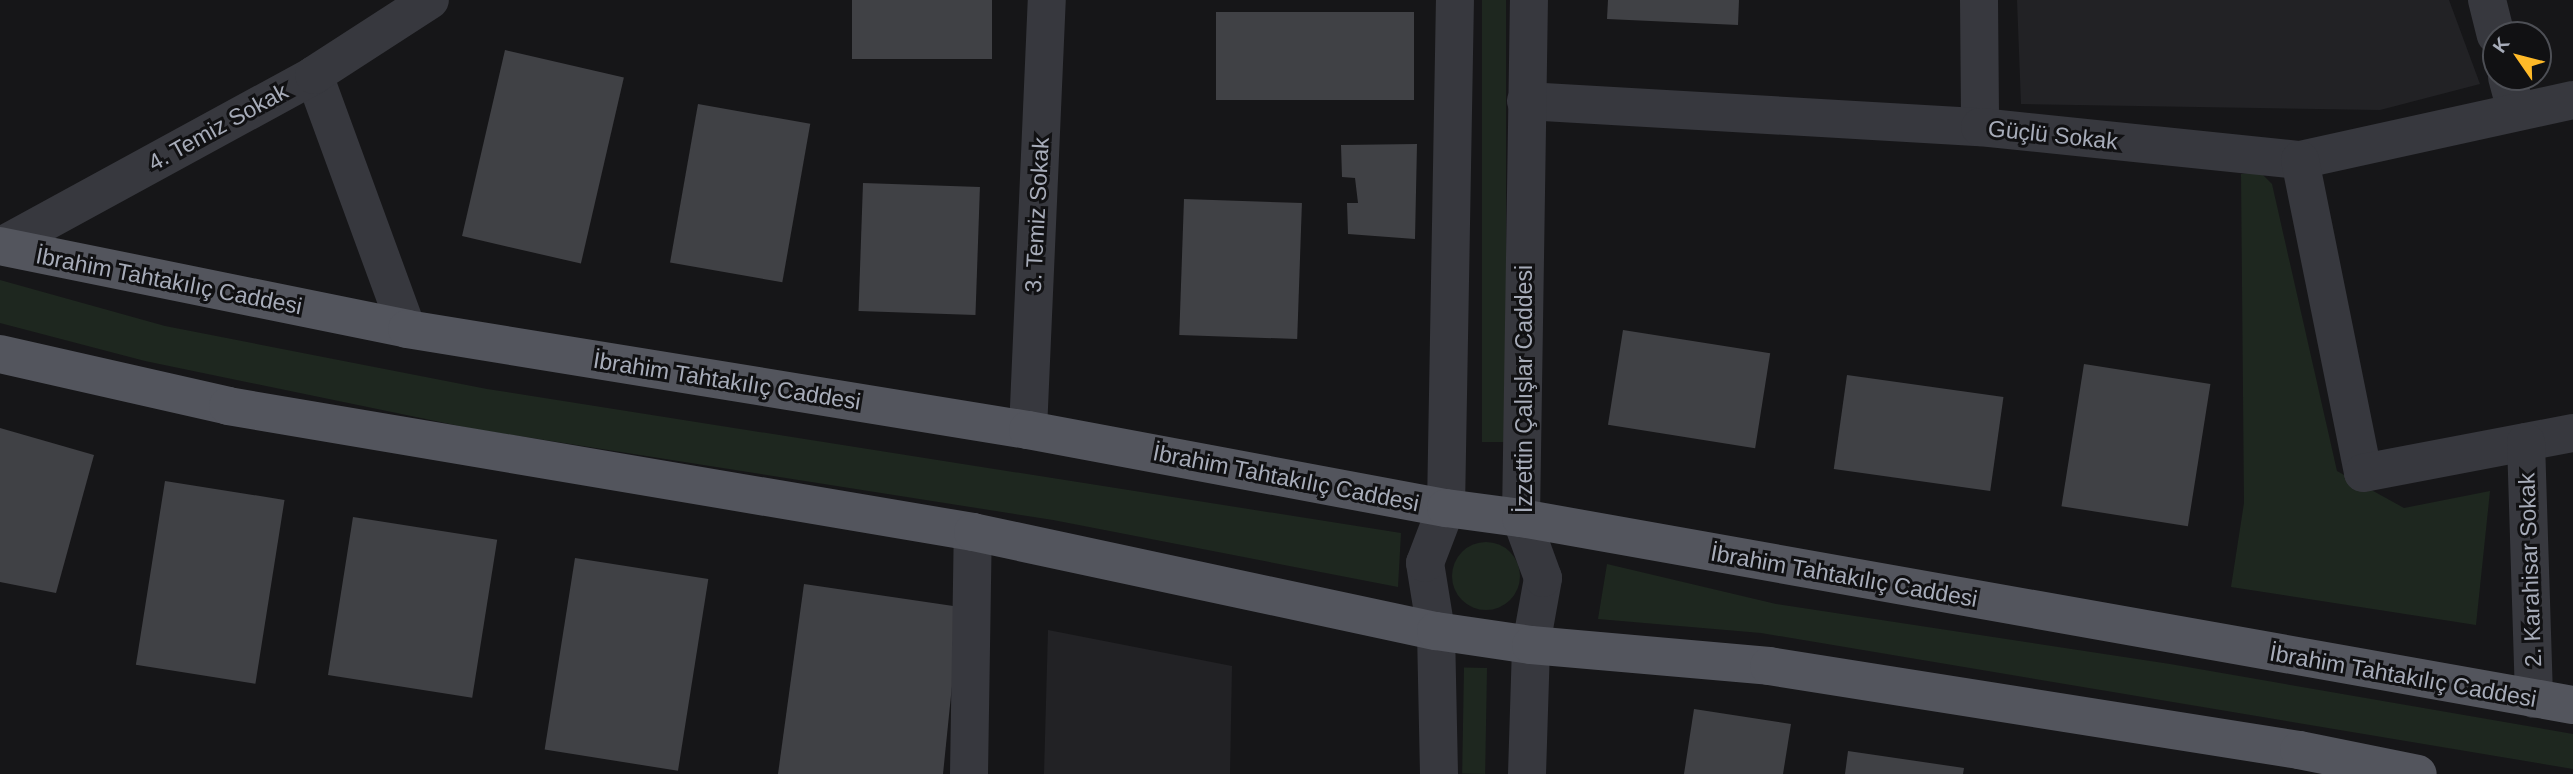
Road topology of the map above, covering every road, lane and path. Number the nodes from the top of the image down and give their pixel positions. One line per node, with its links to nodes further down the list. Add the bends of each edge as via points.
1 (1047, 0): 17 (street, 3. Temiz Sokak)
2 (1455, 0): 20 (street)
3 (1529, 0): 11 (street, İzzettin Çalışlar Caddesi)
4 (1979, 0): 12 (street)
5 (2487, 0): 7 (street)
6 (421, 2): 8 (street, 4. Temiz Sokak)
7 (2492, 21)
8 (314, 75): 14 (street, 4. Temiz Sokak); 15 (street)
9 (2511, 93): 10 (street, Güçlü Sokak); 13 (street, Güçlü Sokak)
10 (2573, 100)
11 (1526, 102): 12 (street, Güçlü Sokak); 21 (street, İzzettin Çalışlar Caddesi)
12 (1980, 127): 13 (street, Güçlü Sokak)
13 (2300, 160): 19 (street, via 2363,473)
14 (1, 246): 15 (main road, İbrahim Tahtakılıç Caddesi)
15 (407, 329): 17 (main road, İbrahim Tahtakılıç Caddesi)
16 (0, 354): 22 (main road, via 228,406)
17 (1028, 430): 20 (main road, İbrahim Tahtakılıç Caddesi)
18 (2573, 433): 19 (street)
19 (2526, 442): 25 (street, 2. Karahisar Sokak)
20 (1446, 508): 21 (main road, İbrahim Tahtakılıç Caddesi); 23 (street, via 1425,563)
21 (1521, 518): 24 (street, İzzettin Çalışlar Caddesi, via 1543,578); 25 (main road, İbrahim Tahtakılıç Caddesi)
22 (974, 532): 23 (main road); 28 (street)
23 (1436, 631): 24 (main road); 29 (street)
24 (1531, 645): 27 (main road, via 1769,666); 30 (street, İzzettin Çalışlar Caddesi)
25 (2534, 699): 26 (main road, İbrahim Tahtakılıç Caddesi)
26 (2573, 705)
27 (2299, 762): 31 (main road)
28 (969, 774)
29 (1439, 774)
30 (1527, 774)
31 (2418, 774)

